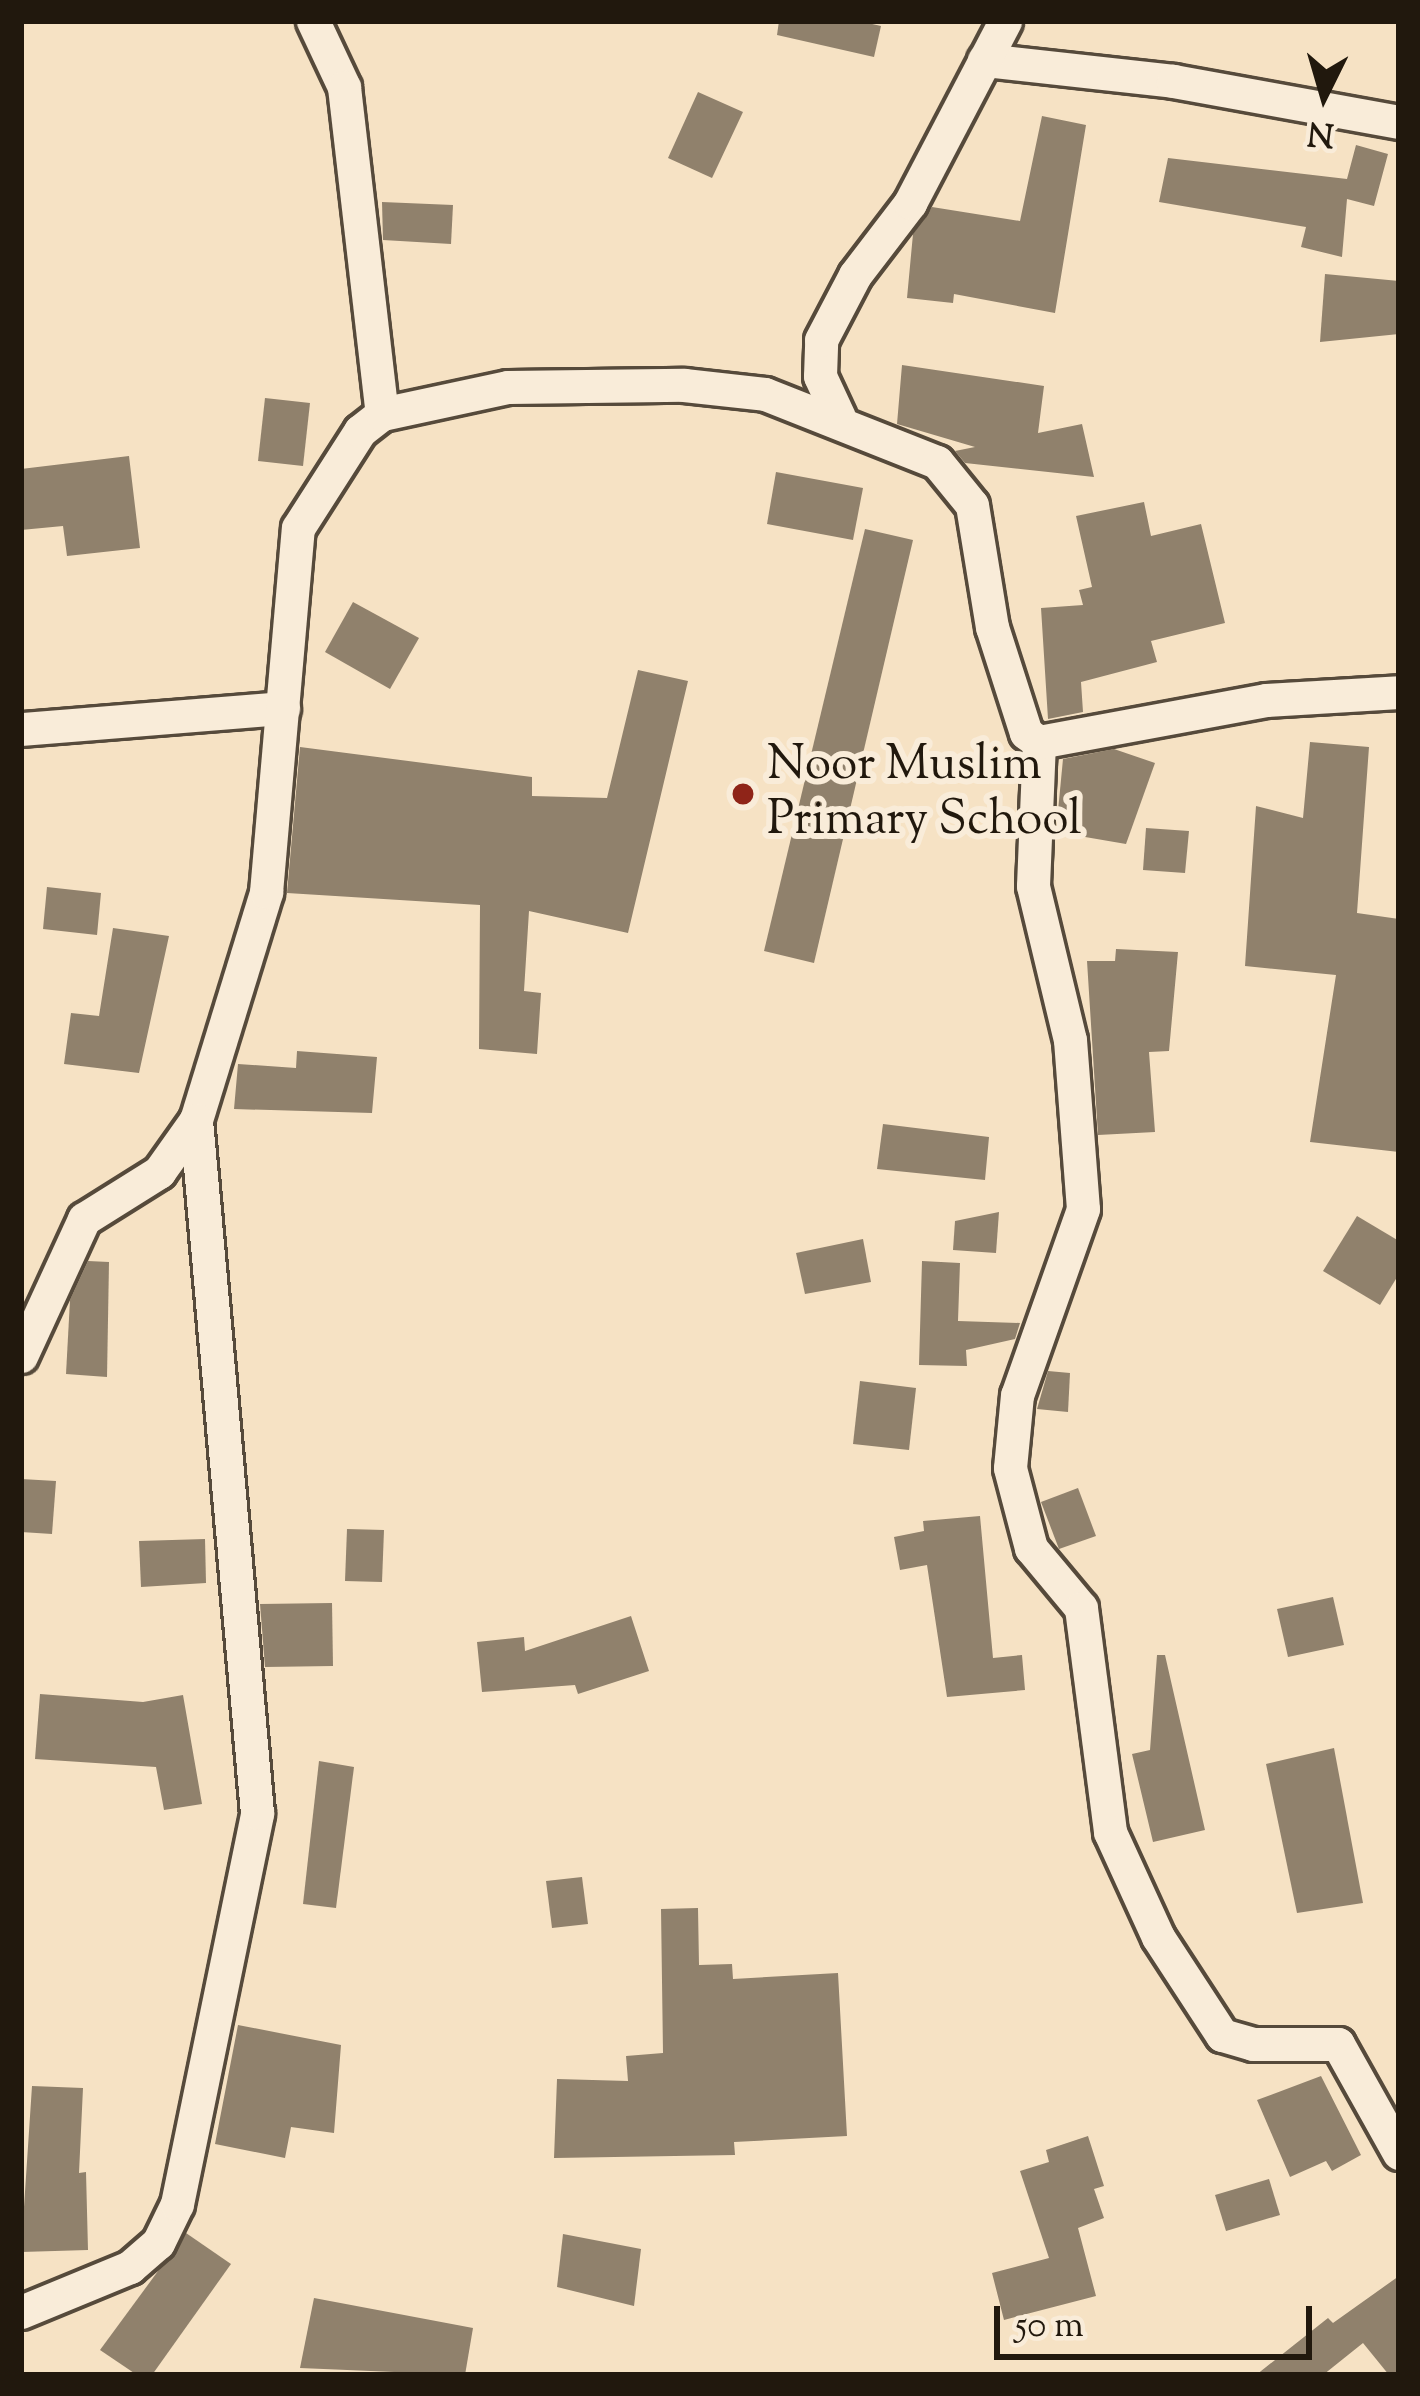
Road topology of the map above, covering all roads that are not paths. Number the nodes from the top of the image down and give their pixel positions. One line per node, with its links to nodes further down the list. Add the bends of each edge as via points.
1 (313, 21): 5 (street, via 344,87)
2 (1005, 21): 3 (street)
3 (984, 60): 4 (street, via 1173,81); 6 (street, via 910,203 855,275 821,340 820,376)
4 (1399, 122)
5 (382, 414): 6 (street, via 508,387 649,382 765,394); 8 (street, via 360,431 298,528)
6 (839, 417): 10 (street, via 937,462 964,491 997,645 1026,733)
7 (1399, 692): 10 (street, via 1266,700)
8 (283, 708): 9 (street); 11 (street, via 266,892)
9 (21, 729)
10 (1039, 742): 13 (street, via 1033,886 1070,1040 1082,1209 1017,1395 1010,1468 1031,1548 1081,1608 1110,1832 1158,1936 1222,2035 1253,2044 1338,2044)
11 (196, 1120): 12 (street, via 159,1172 84,1219); 14 (street, via 257,1814 177,2204 158,2242 130,2267)
12 (21, 1356)
13 (1399, 2153)
14 (21, 2312)

